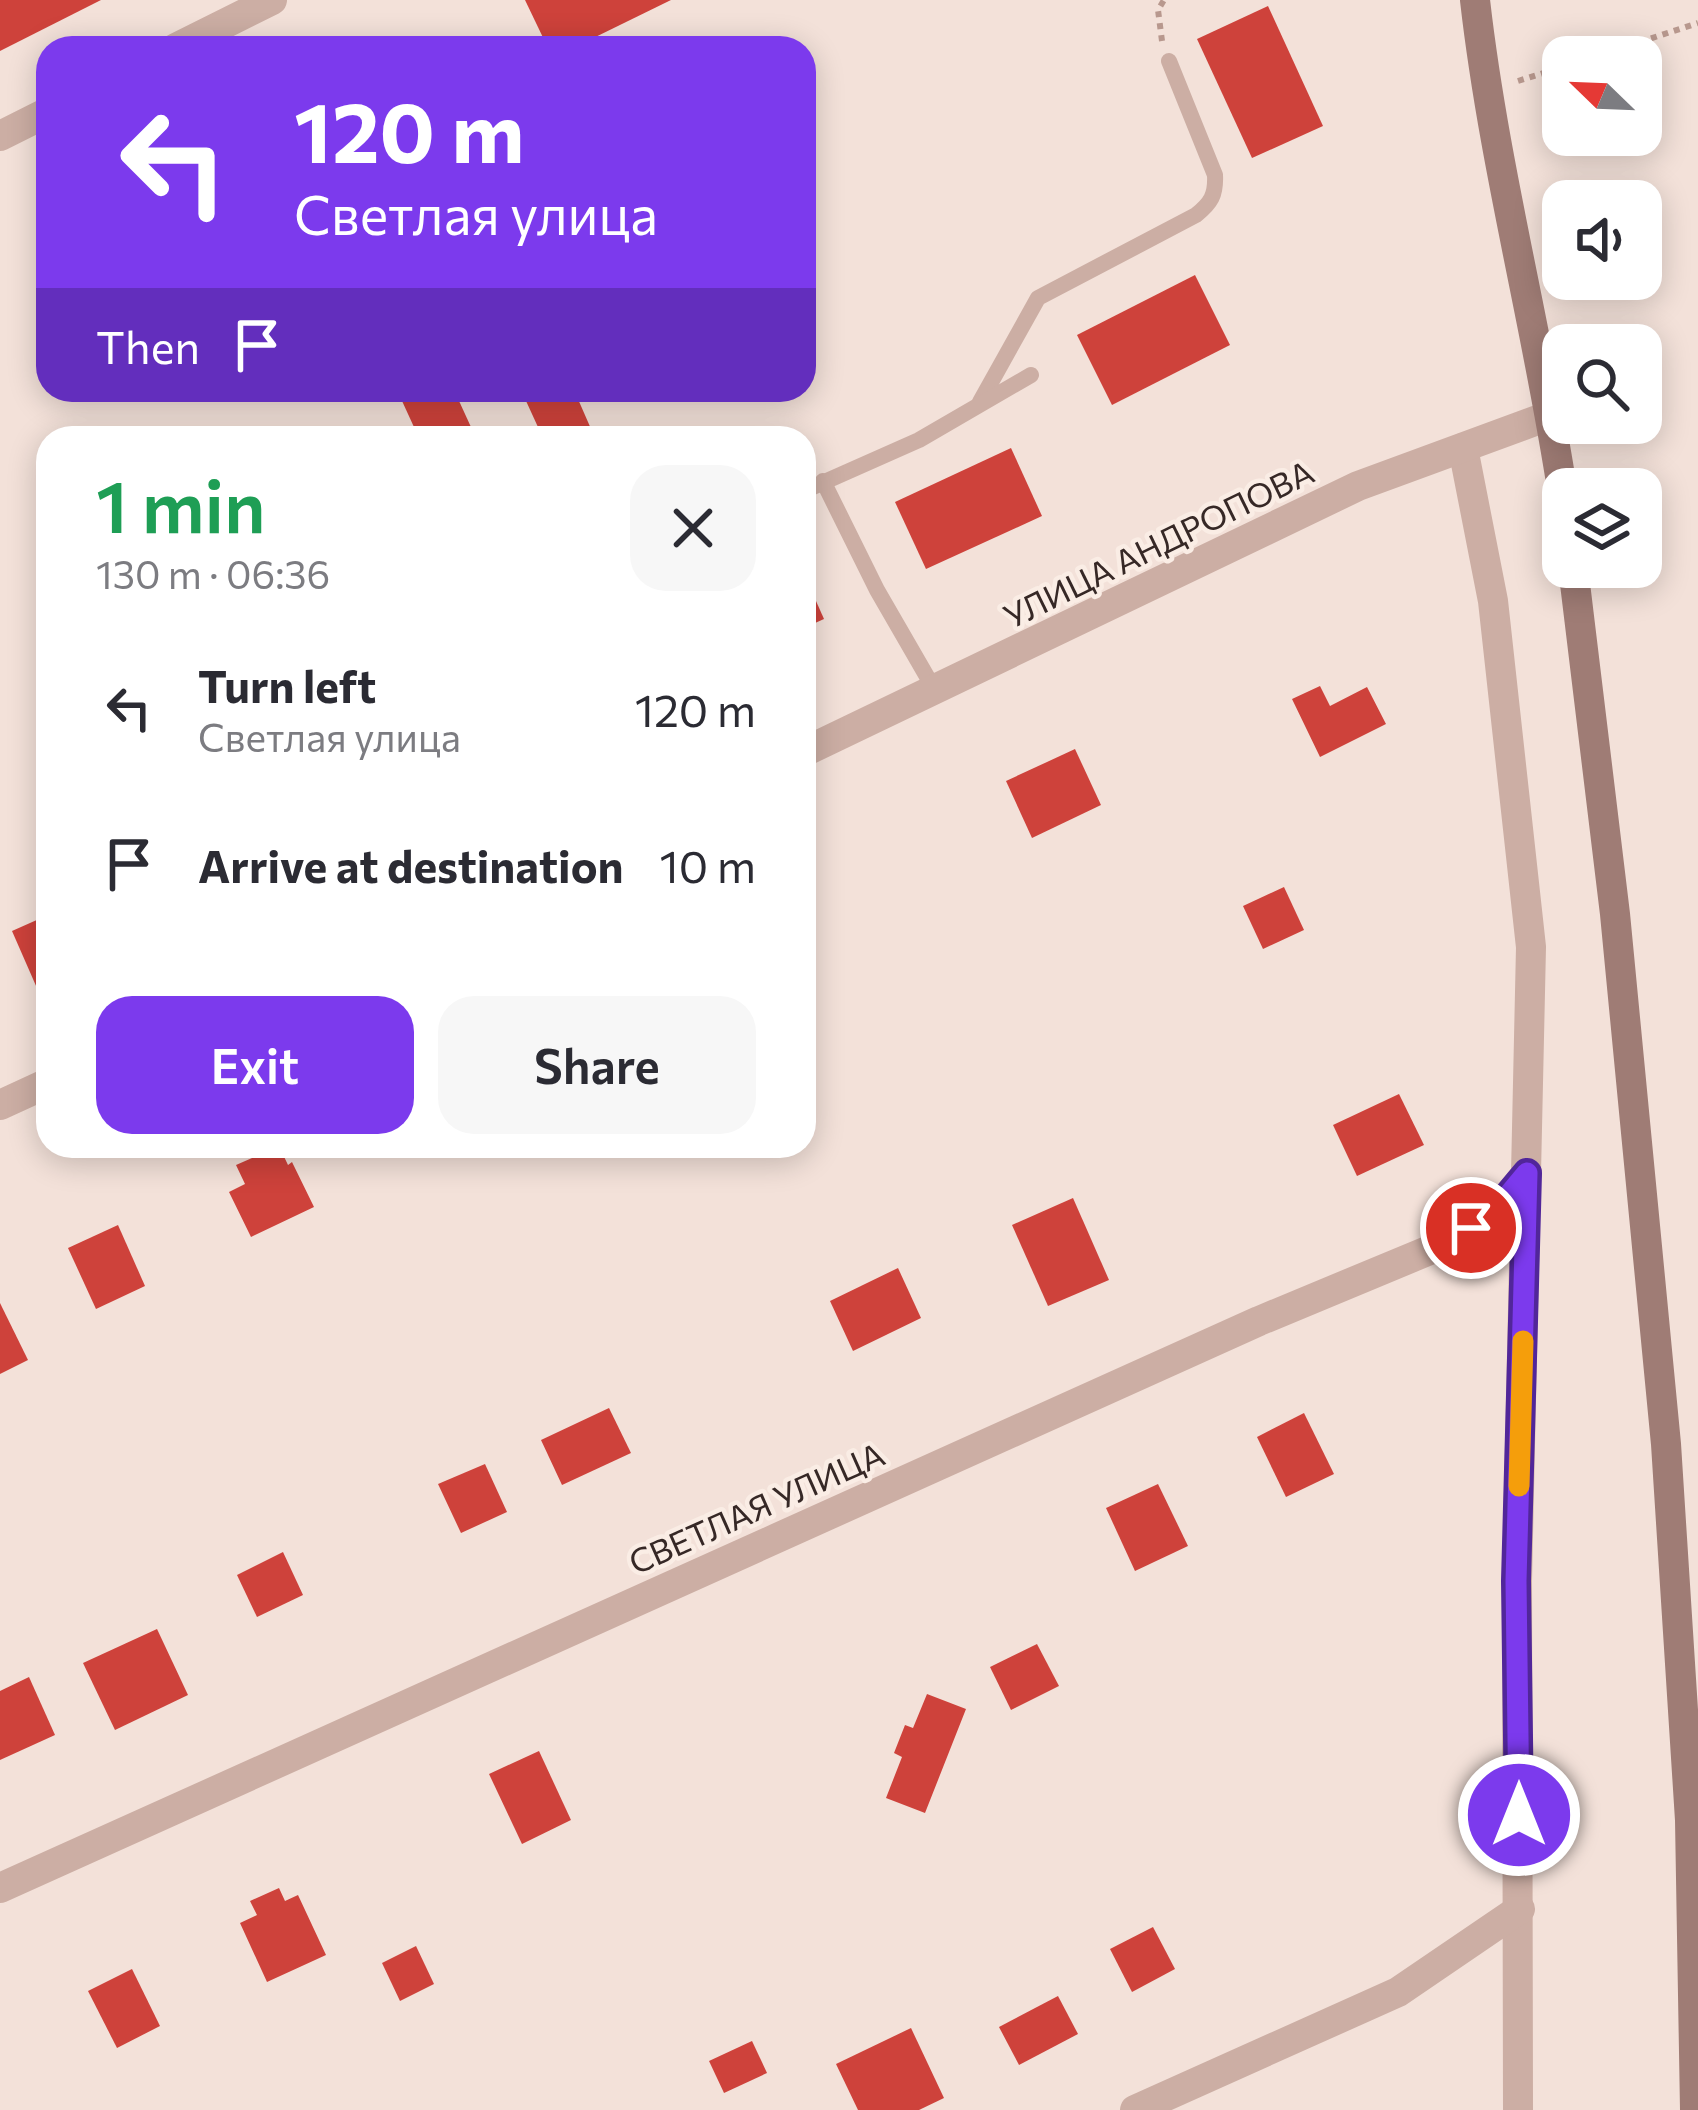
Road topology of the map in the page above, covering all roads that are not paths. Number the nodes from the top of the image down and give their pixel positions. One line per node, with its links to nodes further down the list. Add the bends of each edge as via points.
1 (272, 0): 3 (street)
2 (1475, 0): 7 (main road)
3 (200, 36)
4 (1169, 61): 9 (lane, via 1215,175 1210,204 1038,298)
5 (36, 118): 6 (street)
6 (0, 136)
7 (1542, 370)
8 (1031, 375): 9 (lane)
9 (980, 402): 12 (lane, via 919,440)
10 (1542, 418): 11 (street, УЛИЦА АНДРОПОВА)
11 (1462, 448): 15 (street, УЛИЦА АНДРОПОВА, via 1358,486); 19 (street, via 1493,601 1531,947)
12 (823, 482): 13 (lane); 15 (lane)
13 (816, 485)
14 (1576, 588): 24 (main road, via 1668,1466 1690,1820)
15 (933, 688): 16 (street, УЛИЦА АНДРОПОВА)
16 (816, 746)
17 (36, 1088): 18 (street)
18 (0, 1105)
19 (1527, 1173): 20 (street, СВЕТЛАЯ УЛИЦА, via 1492,1215 1449,1242); 21 (street, via 1516,1581)
20 (0, 1888)
21 (1520, 1909): 22 (street, via 1397,1992); 23 (street)
22 (1135, 2110)
23 (1518, 2110)
24 (1695, 2110)

